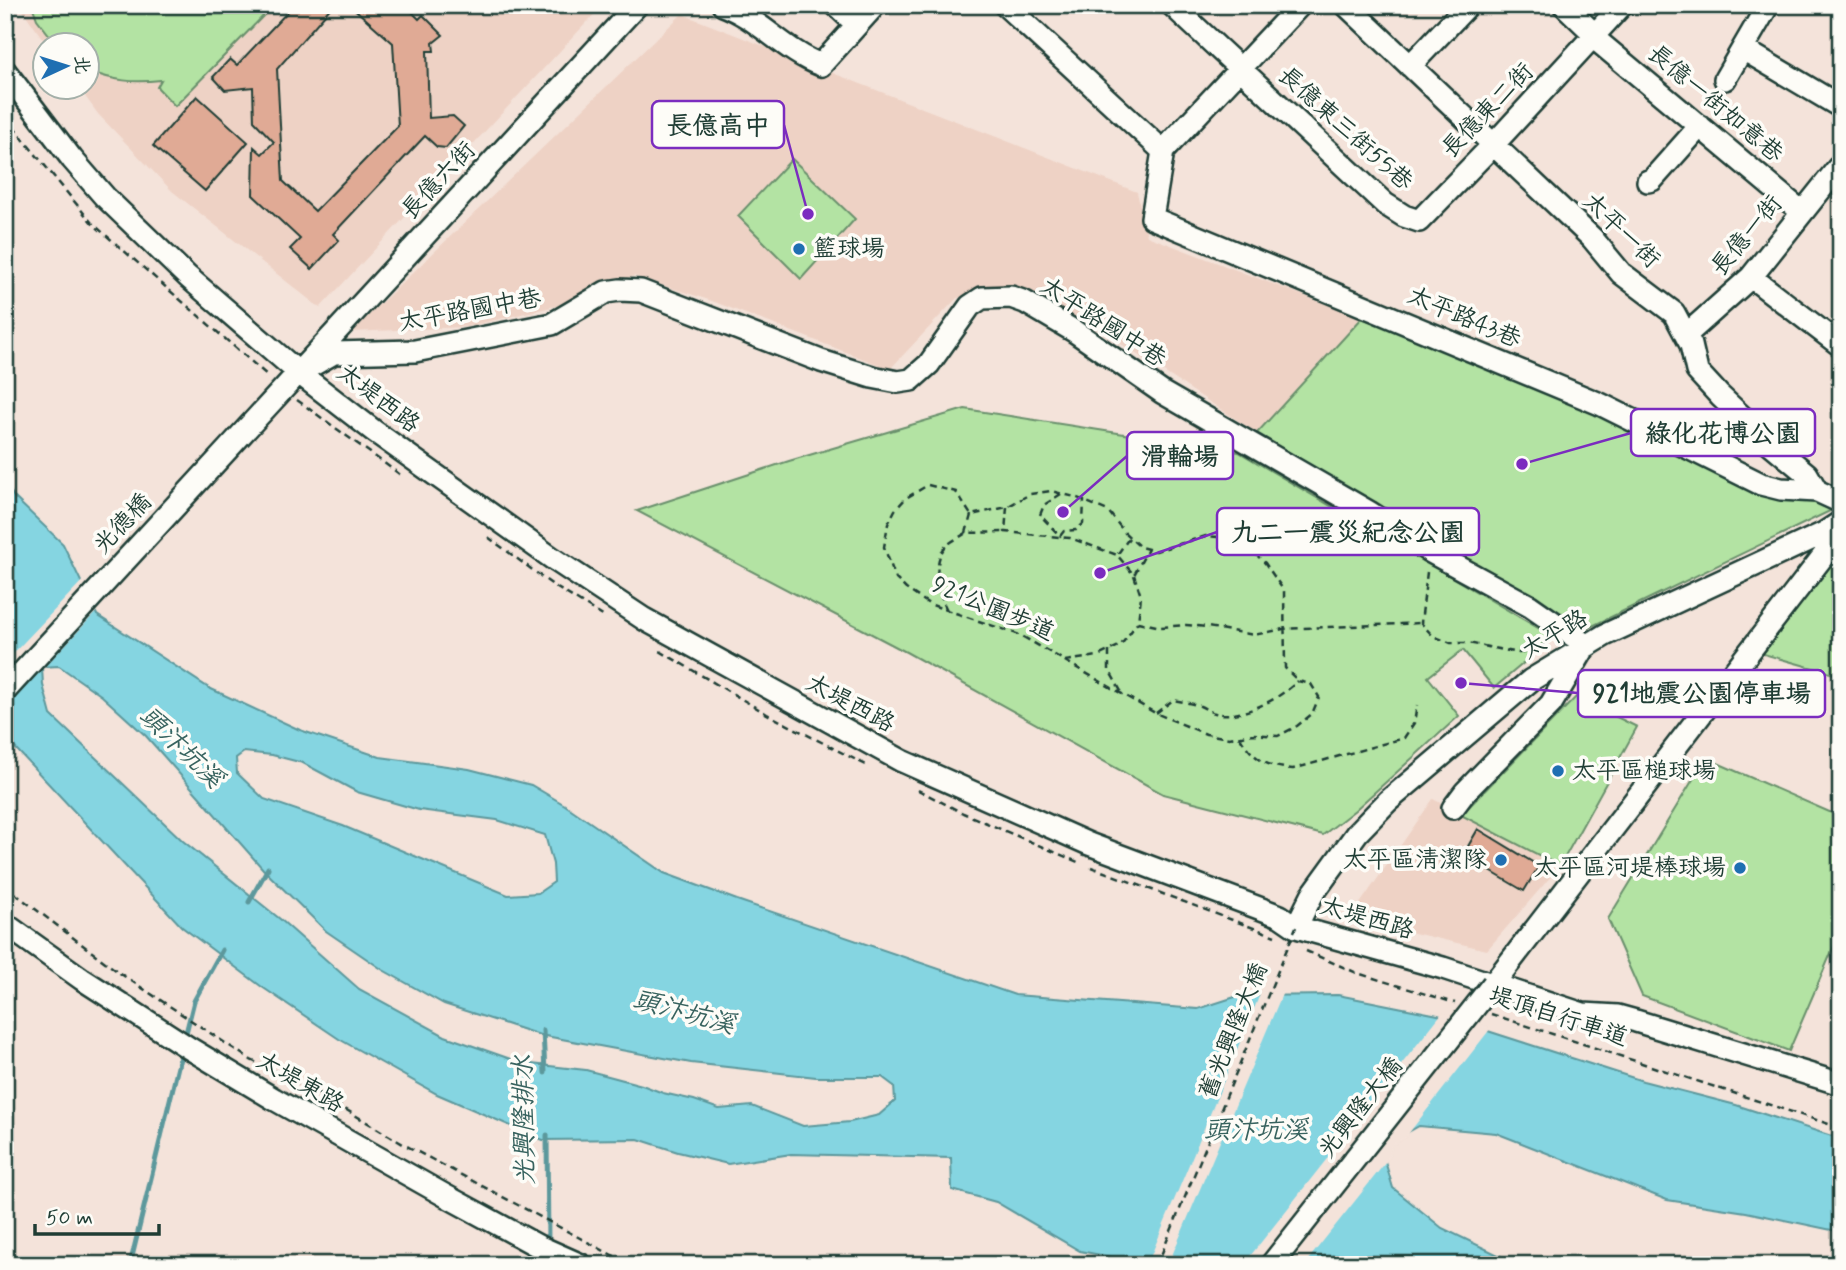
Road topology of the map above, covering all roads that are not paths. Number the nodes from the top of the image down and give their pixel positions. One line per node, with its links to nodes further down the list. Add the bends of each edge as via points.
1 (637, 5): 31 (street, 長億六街)
2 (723, 5): 13 (street, via 821,65)
3 (836, 5): 13 (street)
4 (875, 5): 13 (street)
5 (1005, 5): 23 (street)
6 (1172, 5): 17 (street, 長億東三街55巷)
7 (1300, 5): 17 (street)
8 (1346, 5): 16 (street, 太平一街)
9 (1468, 5): 16 (street)
10 (1564, 5): 14 (street, 長億一街如意巷)
11 (1622, 5): 14 (street, 長億東二街)
12 (1768, 5): 15 (street)
13 (857, 25)
14 (1594, 38): 21 (street, 長億一街如意巷); 22 (street, 長億東二街)
15 (1743, 49): 19 (street); 20 (street)
16 (1409, 66): 22 (street, 太平一街)
17 (1240, 69): 23 (street); 27 (street, 長億東三街55巷, via 1385,204)
18 (5, 71): 31 (street, 太堤西路, via 105,197)
19 (1725, 79)
20 (1841, 107)
21 (1700, 126): 25 (street); 26 (street, 長億一街如意巷)
22 (1493, 145): 27 (street, 長億東二街); 29 (street, 太平一街, via 1592,239 1621,273 1674,313)
23 (1163, 151): 33 (street, 太平路43巷, via 1152,218 1600,404 1762,484)
24 (1841, 164): 26 (street, 長億一街)
25 (1648, 181)
26 (1802, 212): 28 (street, 長億一街)
27 (1419, 221)
28 (1751, 277): 29 (street, 長億一街); 30 (street)
29 (1686, 335): 33 (street, 太平一街, via 1697,371 1807,474)
30 (1841, 346)
31 (299, 373): 32 (street, 長億六街); 37 (street, 太平路國中巷, via 334,353 415,351 552,324 606,292 620,290 641,292 821,360 898,383 911,380 929,364 970,306 982,298 1011,297 1074,331 1163,393 1530,606); 41 (street, 太堤西路, via 552,558 705,655 902,761 1089,844 1280,916)
32 (282, 390): 38 (street, 光德橋)
33 (1817, 491): 34 (street, 太平一街)
34 (1841, 502)
35 (1841, 522): 37 (street, 太平路, via 1617,629)
36 (1841, 533): 42 (street)
37 (1579, 640): 39 (street, via 1551,704); 41 (street, 太平路, via 1357,832 1312,895)
38 (5, 691)
39 (1453, 808)
40 (5, 924): 44 (street, 太堤東路, via 189,1048 335,1134)
41 (1294, 936): 42 (street, 太堤西路)
42 (1493, 984): 43 (street, 太堤西路, via 1583,1014 1618,1016); 45 (street, 光興隆大橋, bridge)
43 (1841, 1084)
44 (575, 1262)
45 (1271, 1265)

